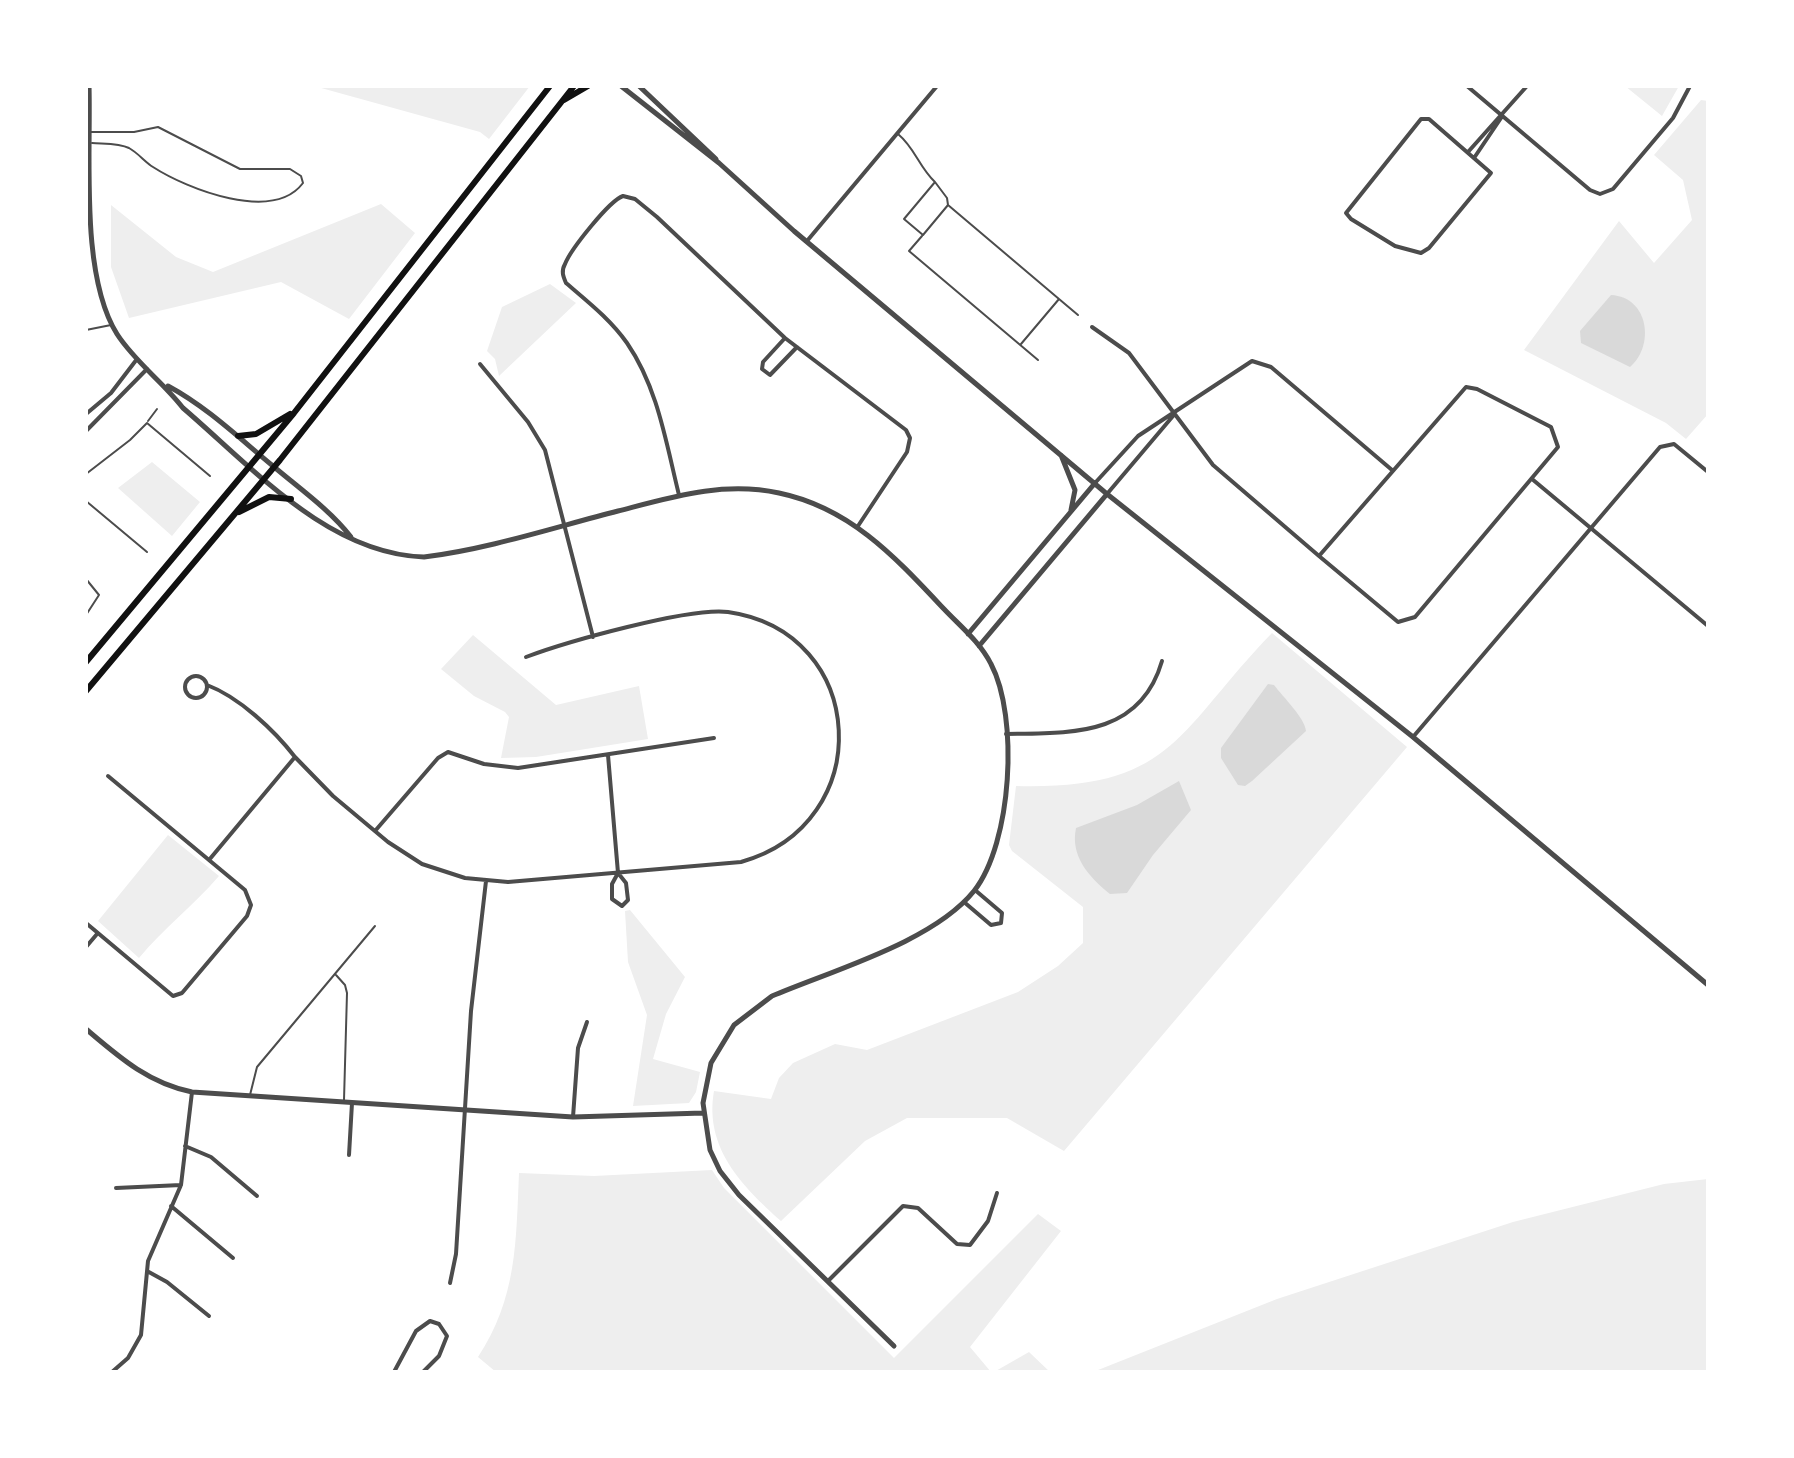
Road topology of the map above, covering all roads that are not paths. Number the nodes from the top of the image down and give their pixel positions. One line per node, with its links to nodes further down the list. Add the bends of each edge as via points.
1 (89, 86): 13 (street)
2 (550, 86): 38 (main road)
3 (574, 86): 11 (main road)
4 (588, 86): 11 (main road)
5 (621, 86): 18 (street)
6 (639, 86): 18 (street)
7 (937, 86): 14 (street)
8 (1467, 86): 12 (street)
9 (1527, 86): 12 (street)
10 (1690, 86): 12 (street, via 1651,145 1613,189 1600,194)
11 (561, 102): 47 (main road)
12 (1502, 116): 16 (street); 17 (street)
13 (90, 132): 15 (street); 15 (lane, via 158,127 240,169 290,169 303,183 297,192 261,203 228,198 171,177 127,147)
14 (897, 133): 19 (lane); 23 (street)
15 (91, 143): 21 (street)
16 (1467, 153): 17 (street); 17 (street, via 1429,119 1421,119 1347,209 1348,217 1395,246 1421,253 1491,173)
17 (1474, 158)
18 (719, 163): 23 (street)
19 (935, 182): 20 (lane); 22 (lane, via 904,219)
20 (948, 205): 22 (lane); 24 (lane)
21 (89, 232): 26 (street)
22 (923, 235): 30 (lane, via 909,251)
23 (807, 241): 44 (street)
24 (1059, 299): 25 (lane); 30 (lane)
25 (1078, 315)
26 (112, 325): 28 (lane); 32 (street)
27 (1092, 327): 40 (street, via 1129,353)
28 (86, 330)
29 (785, 338): 31 (street); 31 (street, via 762,369 776,373); 56 (street, via 630,197 612,202 566,261 566,283 609,321 643,370)
30 (1021, 345): 33 (lane)
31 (797, 347): 62 (street, via 909,435 907,452)
32 (137, 359): 35 (street); 39 (street, via 111,393)
33 (1038, 360)
34 (480, 364): 61 (street, via 541,443)
35 (147, 369): 36 (street); 42 (street)
36 (165, 384): 43 (street); 46 (street, via 183,408)
37 (157, 409): 41 (lane)
38 (294, 413): 43 (main road, via 256,434); 45 (main road)
39 (86, 414)
40 (1174, 414): 48 (street, via 1245,364 1259,361); 54 (street, via 1138,436); 55 (street); 66 (street, via 1213,465)
41 (147, 423): 50 (lane); 51 (lane)
42 (86, 431)
43 (238, 436): 45 (street)
44 (1060, 454): 54 (street); 59 (street, via 1075,490)
45 (259, 455): 46 (main road); 47 (street)
46 (251, 465): 52 (street); 75 (main road)
47 (274, 467): 52 (main road); 64 (street)
48 (1392, 470): 53 (street, via 1456,394 1471,387 1555,429 1558,447); 66 (street)
49 (1708, 472): 63 (street, via 1668,443)
50 (86, 474)
51 (210, 476)
52 (265, 478): 57 (street); 60 (main road)
53 (1532, 479): 63 (street); 66 (street, via 1407,621 1392,619)
54 (1095, 483): 55 (street); 59 (street)
55 (1107, 494): 72 (street); 79 (street)
56 (679, 495): 61 (street); 62 (street, via 723,489 778,493)
57 (291, 499): 60 (main road, via 269,497); 64 (street, via 332,531)
58 (86, 501): 65 (lane)
59 (1071, 511): 70 (street)
60 (236, 514): 77 (main road)
61 (566, 524): 64 (street, via 424,557 389,554); 71 (street)
62 (858, 526): 70 (street)
63 (1591, 527): 69 (street); 79 (street)
64 (352, 538)
65 (147, 552)
66 (1319, 556)
67 (86, 579): 68 (lane, via 99,595)
68 (86, 615)
69 (1708, 626)
70 (968, 634): 72 (street)
71 (593, 638): 73 (street); 86 (street, via 706,612 762,621 793,639 816,665 833,696 840,730 829,791 786,842 741,862)
72 (979, 646): 78 (street, via 1003,697)
73 (526, 657)
74 (1162, 661): 78 (street, via 1145,697 1114,721 1078,734)
75 (86, 662)
76 (207, 685): 76 (street, via 203,678 192,677 185,688 198,699); 82 (street, via 222,690)
77 (86, 691)
78 (1006, 734): 88 (street, via 1001,837)
79 (1413, 737): 95 (street)
80 (714, 738): 81 (street)
81 (608, 754): 84 (street, via 518,768 448,752); 86 (street)
82 (295, 757): 84 (street); 85 (street)
83 (108, 776): 85 (street)
84 (375, 831): 87 (street, via 422,864)
85 (209, 860): 92 (street, via 245,890 250,911 180,994 168,994)
86 (618, 873): 86 (street, via 612,899 622,906 627,902 626,883); 87 (street)
87 (486, 881): 102 (street)
88 (975, 890): 89 (street); 89 (street, via 1002,913 1001,923 991,925)
89 (964, 902): 103 (street, via 922,932 752,1009 728,1032 713,1057)
90 (86, 923): 92 (street)
91 (375, 926): 94 (lane)
92 (98, 933): 93 (street)
93 (86, 947)
94 (335, 974): 99 (lane, via 257,1067); 100 (lane, via 347,993)
95 (1708, 985)
96 (587, 1022): 104 (street, via 578,1048)
97 (86, 1029): 98 (street, via 140,1074)
98 (192, 1092): 99 (street); 105 (street)
99 (250, 1096): 100 (street)
100 (344, 1102): 101 (street)
101 (352, 1103): 102 (street); 106 (street)
102 (465, 1109): 104 (street); 115 (street)
103 (703, 1113): 104 (street); 114 (street, via 710,1150 730,1185)
104 (573, 1117)
105 (185, 1146): 107 (street); 110 (street, via 211,1157)
106 (349, 1155)
107 (181, 1185): 108 (street); 111 (street)
108 (116, 1188)
109 (997, 1193): 114 (street, via 988,1221 970,1245 957,1244 918,1208 903,1206)
110 (257, 1196)
111 (171, 1206): 112 (street); 113 (street)
112 (233, 1258)
113 (147, 1271): 116 (street); 118 (street, via 141,1335)
114 (828, 1281): 117 (street)
115 (450, 1283)
116 (209, 1316)
117 (894, 1346)
118 (112, 1372)
119 (394, 1372): 120 (street, via 416,1331 430,1321 447,1336 439,1356)
120 (423, 1372)

